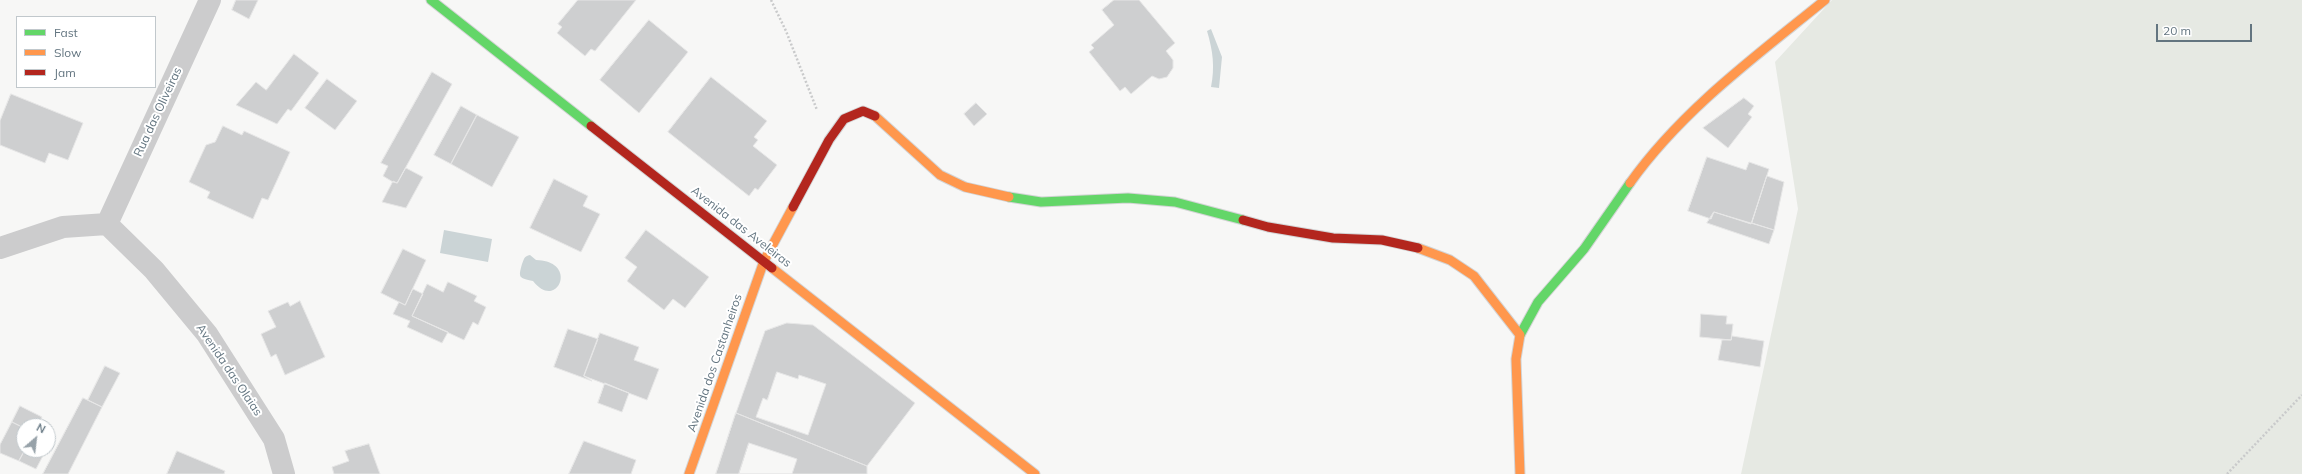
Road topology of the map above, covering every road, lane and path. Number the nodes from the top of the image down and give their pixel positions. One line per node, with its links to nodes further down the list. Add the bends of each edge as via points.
1 (210, 0): 6 (street, Rua das Oliveiras)
2 (431, 0): 8 (street, Avenida das Aveleiras)
3 (771, 0): 5 (path)
4 (1825, 0): 9 (street, via 1738,71 1668,134 1584,249 1538,302)
5 (829, 140): 8 (street, Avenida dos Castanheiros); 9 (street, Avenida dos Castanheiros, via 844,119 863,111 879,117 940,175 965,187 990,194 1041,202 1128,198 1175,202 1268,227 1333,238 1382,240 1422,249 1450,260 1474,276)
6 (107, 224): 7 (street, via 63,227); 11 (street, Avenida das Olaias, via 154,270 207,334 274,439)
7 (0, 248)
8 (764, 261): 12 (street, Avenida dos Castanheiros); 13 (street, Avenida das Aveleiras)
9 (1520, 335): 14 (street, via 1516,359)
10 (2302, 394): 15 (path)
11 (284, 474)
12 (689, 474)
13 (1035, 474)
14 (1520, 474)
15 (2227, 474)

